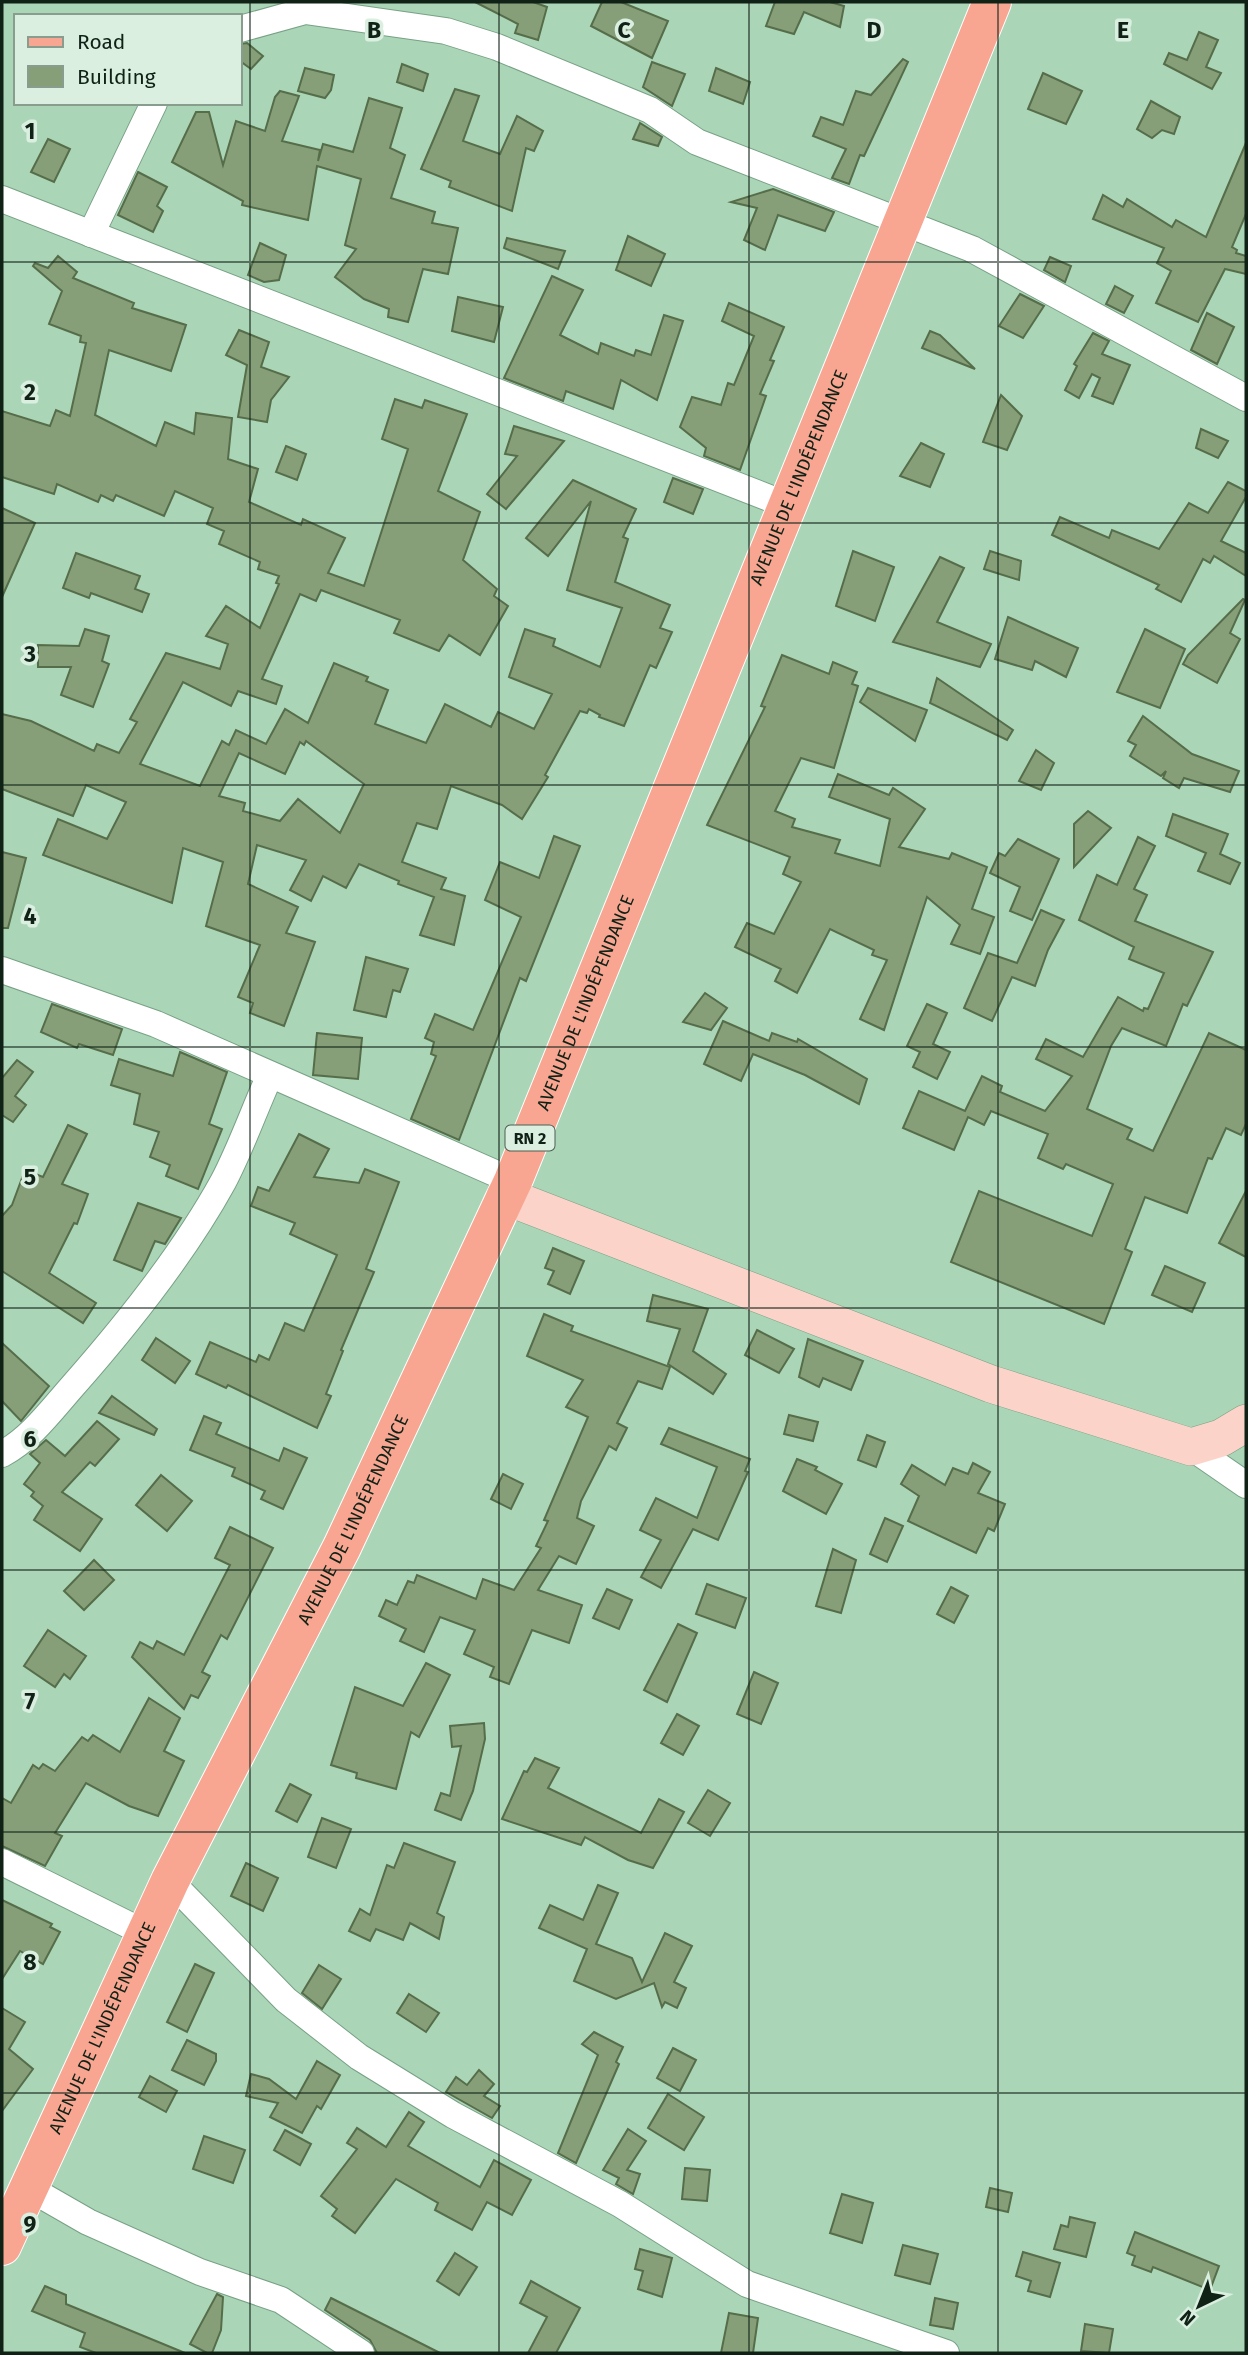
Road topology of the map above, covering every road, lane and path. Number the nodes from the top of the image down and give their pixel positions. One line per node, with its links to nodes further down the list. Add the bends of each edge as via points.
1 (992, 2): 5 (main road, AVENUE DE L'INDÉPENDANCE / RN 2)
2 (242, 28): 5 (street, via 305,11 446,31 650,110 697,142)
3 (153, 105): 6 (street)
4 (2, 199): 6 (street)
5 (903, 219): 7 (street, via 972,249); 8 (main road, AVENUE DE L'INDÉPENDANCE / RN 2)
6 (91, 234): 8 (street)
7 (1246, 398)
8 (787, 505): 11 (main road, AVENUE DE L'INDÉPENDANCE / RN 2)
9 (2, 970): 10 (street, via 156,1024)
10 (270, 1074): 11 (street); 14 (street, via 205,1212 109,1345 46,1418)
11 (509, 1189): 13 (street, via 992,1384); 17 (main road, AVENUE DE L'INDÉPENDANCE / RN 2, via 342,1547)
12 (1246, 1423): 13 (street, via 1221,1438)
13 (1191, 1447): 15 (street)
14 (2, 1454)
15 (1246, 1485)
16 (2, 1862): 18 (street)
17 (170, 1881): 18 (main road, AVENUE DE L'INDÉPENDANCE / RN 2); 22 (street, via 286,2000 359,2057 442,2108 620,2204 747,2284)
18 (147, 1934): 19 (main road, AVENUE DE L'INDÉPENDANCE / RN 2)
19 (27, 2187): 20 (main road, AVENUE DE L'INDÉPENDANCE / RN 2); 21 (street, via 89,2222 200,2272 281,2301)
20 (2, 2246)
21 (361, 2353)
22 (946, 2353)

